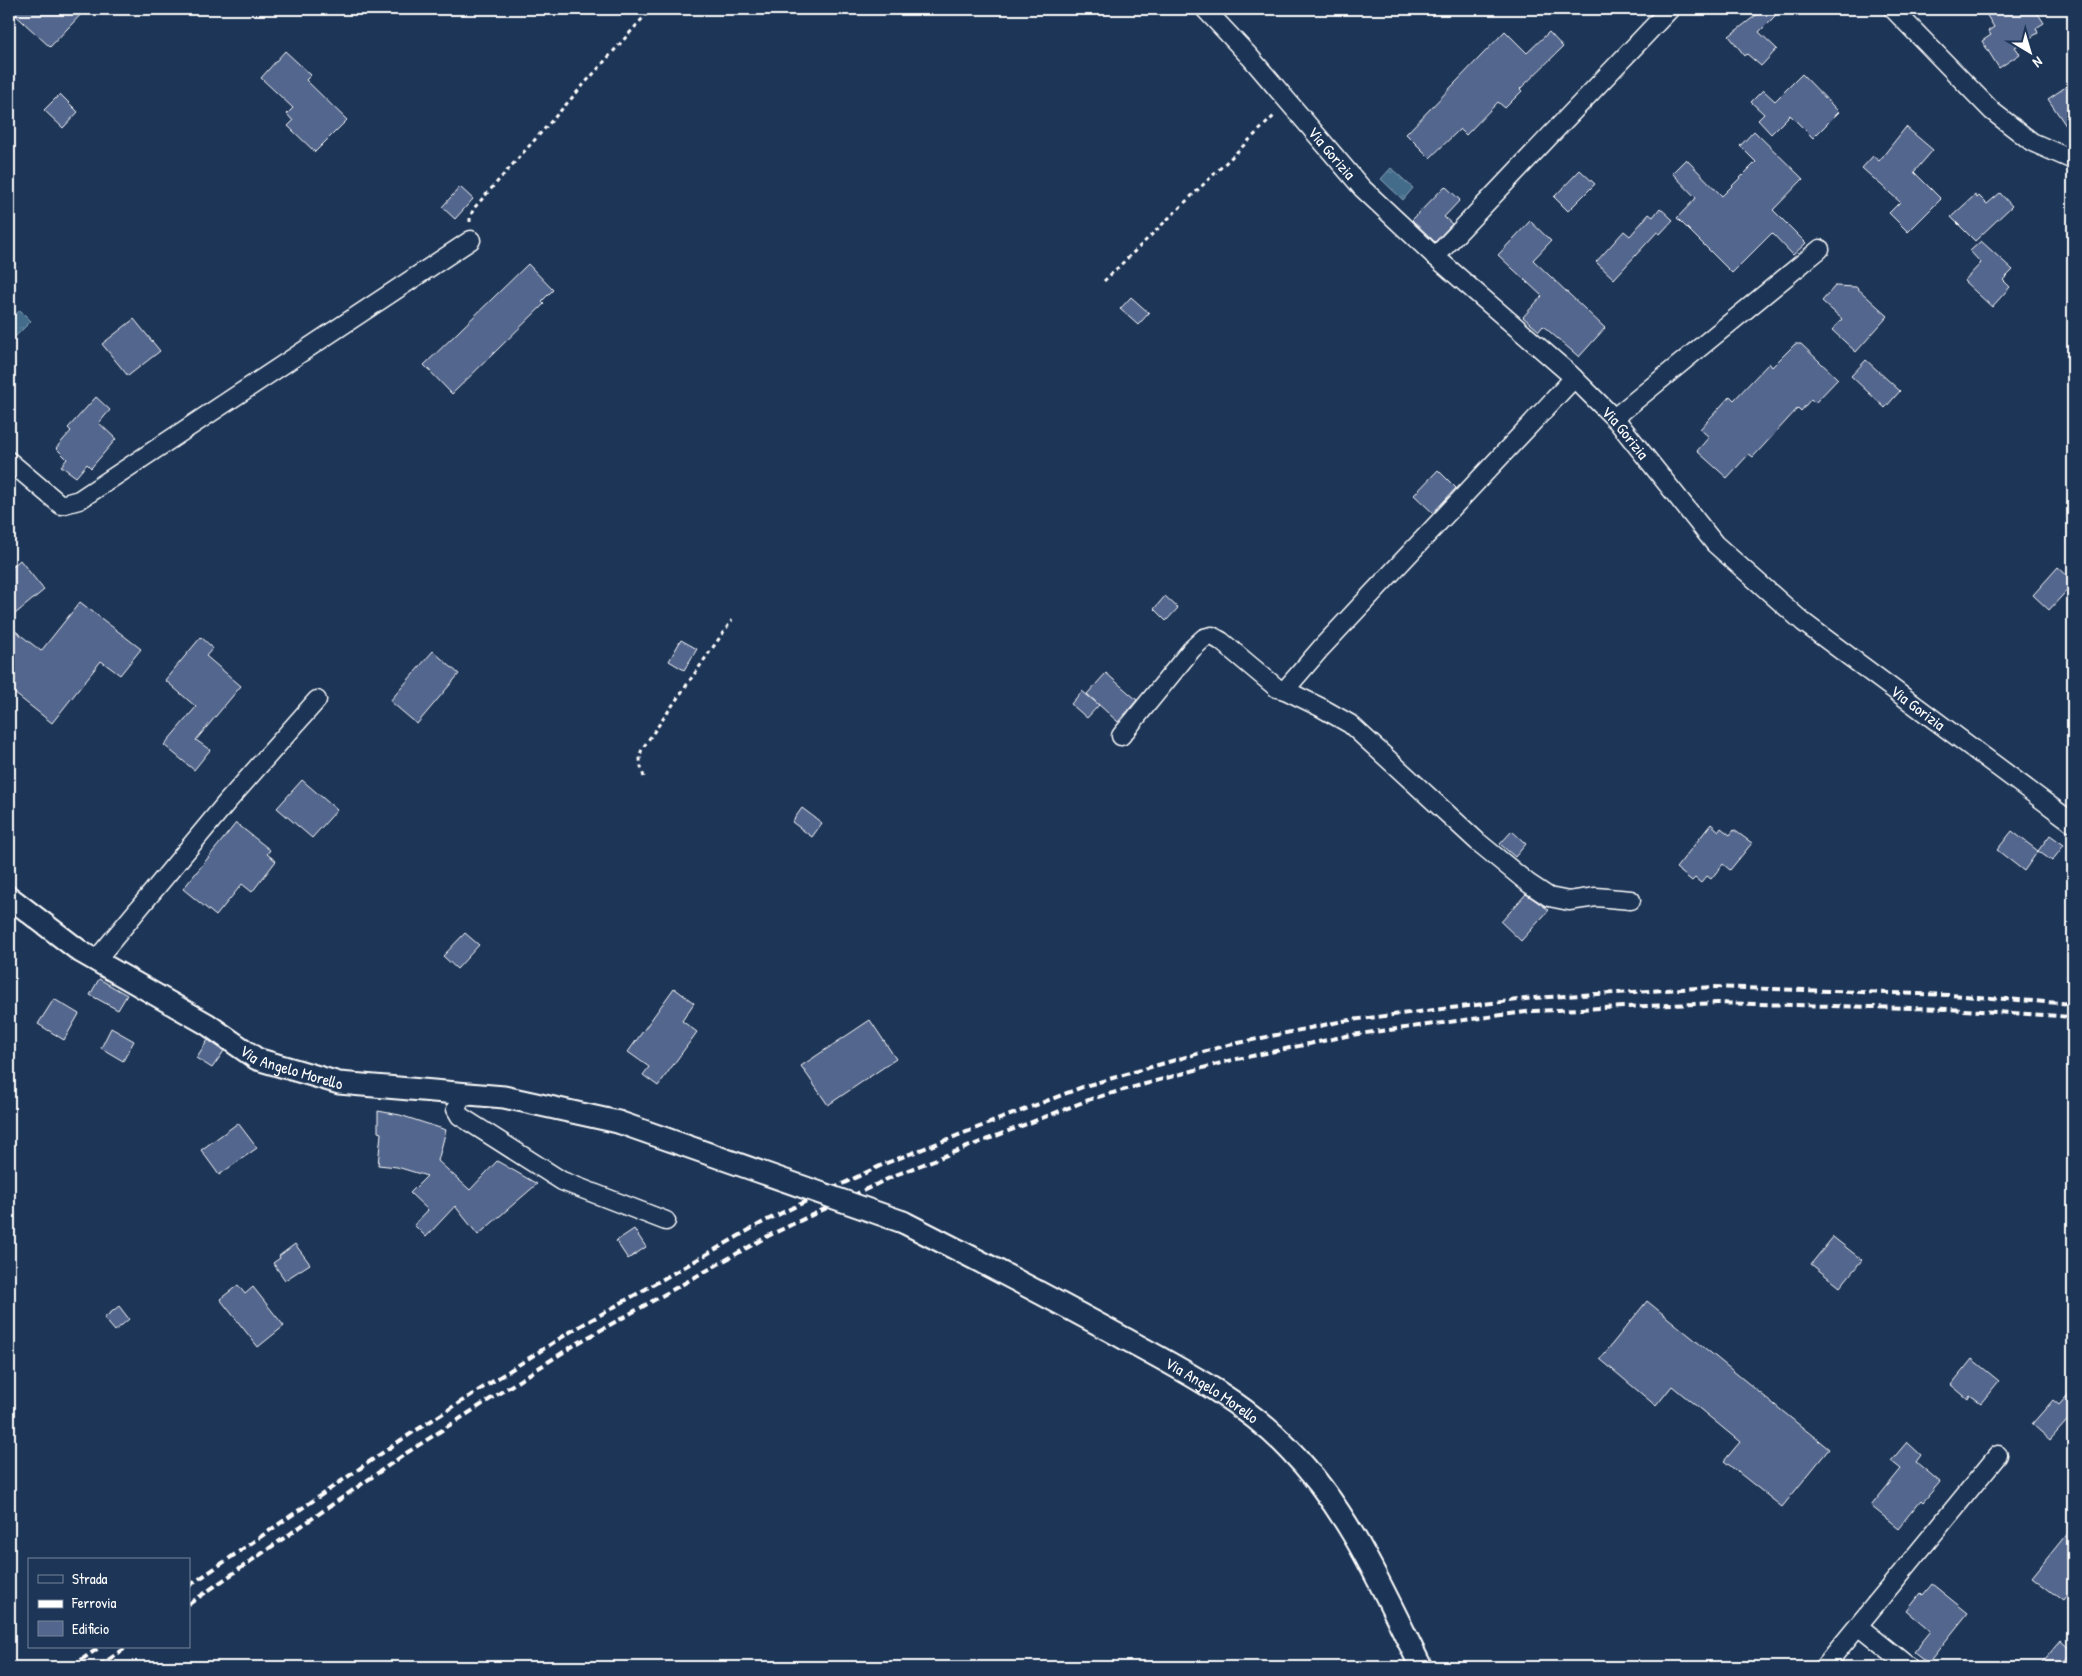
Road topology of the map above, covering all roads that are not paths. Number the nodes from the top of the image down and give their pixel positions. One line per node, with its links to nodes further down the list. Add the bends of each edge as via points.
1 (1205, 9): 7 (street, Via Gorizia, via 1362,188)
2 (1670, 9): 7 (street)
3 (1893, 9): 4 (street, via 1992,111 2032,142)
4 (2073, 160)
5 (471, 240): 10 (street, via 79,500 61,505)
6 (1820, 249): 9 (street)
7 (1435, 257): 8 (street, Via Gorizia)
8 (1574, 378): 9 (street, Via Gorizia); 11 (street)
9 (1614, 418): 14 (street, Via Gorizia, via 1715,544 1750,576 1803,622)
10 (9, 460)
11 (1284, 690): 13 (street, via 1277,688 1221,641 1212,636 1204,638); 16 (street, via 1350,724 1478,842 1548,897 1568,901 1596,897)
12 (318, 700): 17 (street, via 227,802)
13 (1121, 736)
14 (2073, 823)
15 (9, 897): 17 (street, Via Angelo Morello)
16 (1631, 900)
17 (96, 960): 18 (street, Via Angelo Morello, via 207,1024 257,1059 339,1083)
18 (462, 1094): 19 (street, via 456,1110 460,1116 562,1182); 22 (street, Via Angelo Morello, bridge, via 504,1097 618,1122 903,1222 1050,1297 1221,1393 1272,1432 1309,1471 1344,1519)
19 (666, 1221)
20 (1998, 1455): 21 (street)
21 (1858, 1626): 23 (street); 24 (street)
22 (1421, 1667)
23 (1824, 1667)
24 (1909, 1667)

